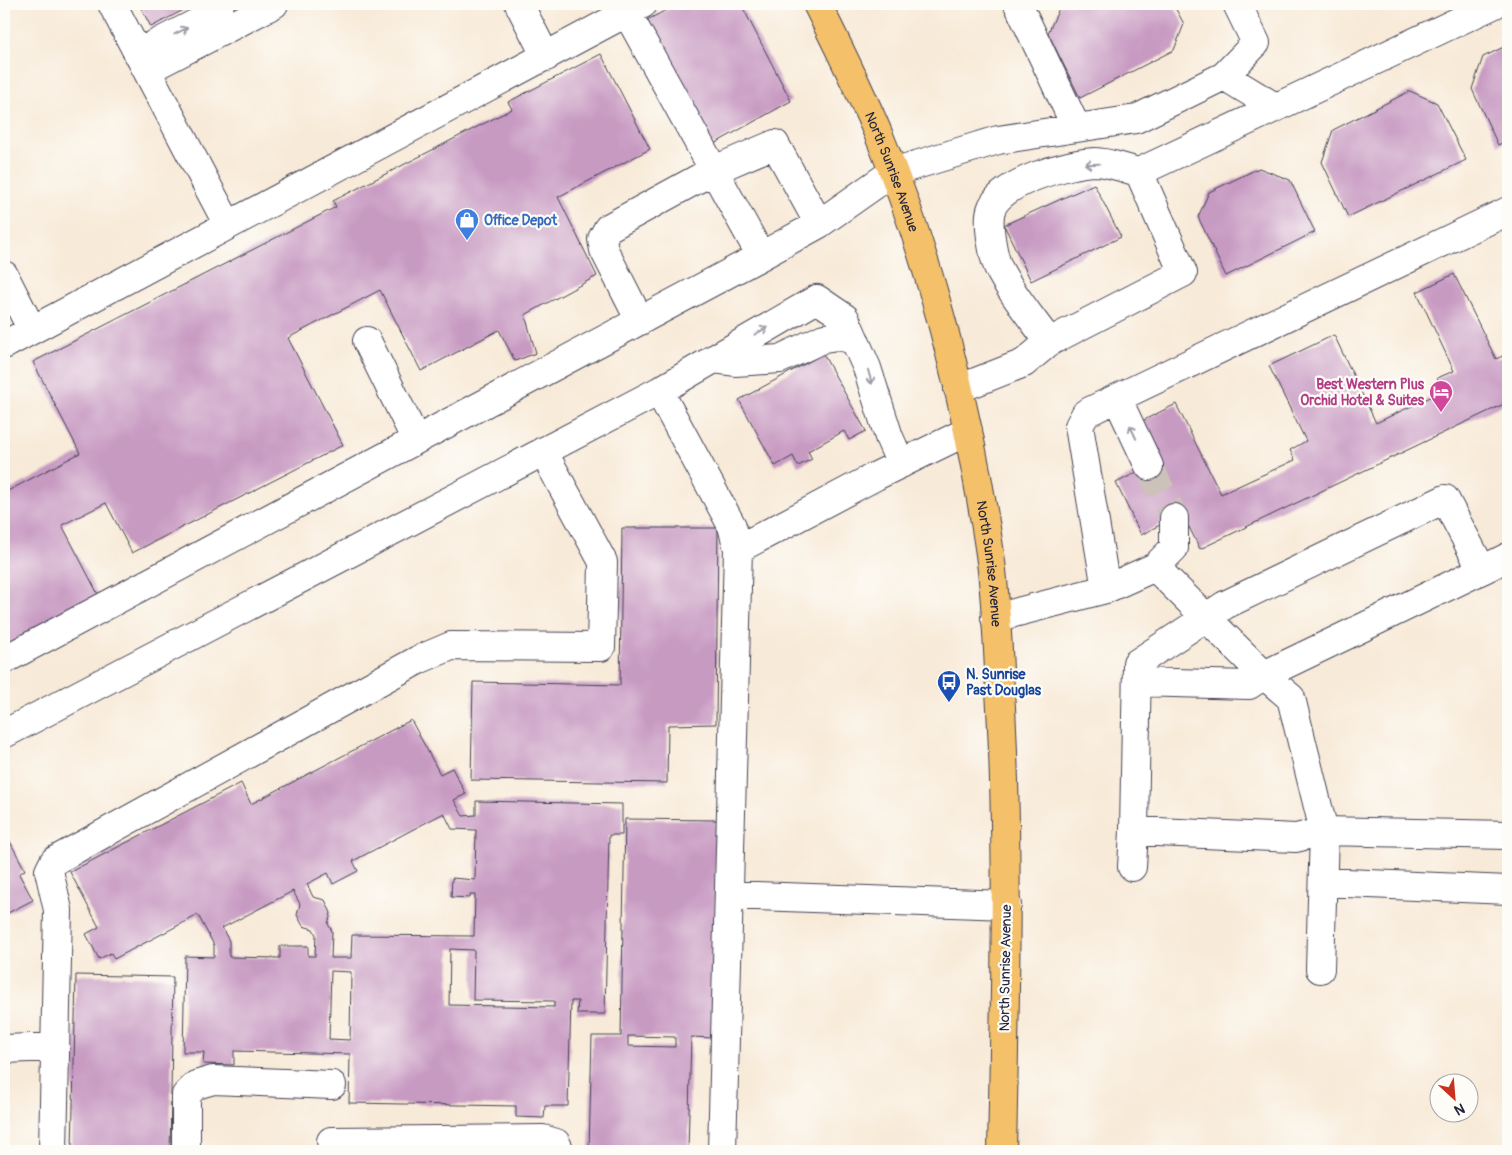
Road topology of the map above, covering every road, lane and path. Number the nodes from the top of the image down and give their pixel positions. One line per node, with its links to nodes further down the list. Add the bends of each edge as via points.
1 (112, 4): 11 (lane)
2 (220, 4): 11 (lane, one-way to 2, via 216,13)
3 (274, 4): 11 (lane)
4 (519, 4): 10 (lane)
5 (817, 4): 16 (main road, North Sunrise Avenue, via 858,88)
6 (1018, 4): 14 (lane)
7 (1237, 4): 12 (lane, via 1256,43)
8 (1495, 4): 13 (lane)
9 (635, 8): 10 (lane); 15 (lane)
10 (546, 57): 20 (lane)
11 (142, 61): 20 (lane)
12 (1224, 76): 13 (lane); 14 (lane, via 1136,119)
13 (1275, 108): 17 (lane)
14 (1076, 127): 16 (lane, via 998,140)
15 (714, 170): 19 (lane, via 775,144); 21 (lane); 23 (lane, via 608,228 602,239 604,250)
16 (893, 172): 19 (lane); 30 (main road, North Sunrise Avenue, via 931,290)
17 (1139, 172): 27 (lane, via 1183,273); 27 (lane, one-way to 27, via 1096,162 1071,166 1038,175 1000,195 991,209 990,229 998,268)
18 (1508, 211): 32 (lane)
19 (819, 224): 21 (lane)
20 (228, 226): 24 (lane)
21 (761, 256): 23 (lane)
22 (4, 275): 24 (lane)
23 (640, 321): 34 (lane)
24 (32, 330): 28 (lane)
25 (855, 340): 29 (lane, via 838,336 824,338 780,359 736,362); 29 (lane, one-way to 25, via 817,299 845,318); 36 (lane, one-way to 36)
26 (368, 341): 34 (lane)
27 (1049, 342): 30 (lane, via 1024,363)
28 (4, 345)
29 (713, 359): 31 (lane)
30 (958, 389): 33 (main road, North Sunrise Avenue)
31 (658, 391): 35 (lane); 39 (lane, via 732,526)
32 (1117, 398): 37 (lane, one-way to 32); 43 (lane, via 1086,413 1079,426)
33 (968, 431): 36 (lane); 44 (main road, North Sunrise Avenue, via 990,557)
34 (416, 440): 46 (lane)
35 (543, 451): 49 (lane); 59 (lane, via 603,562 601,646 451,646 418,660 54,861 49,871 58,910)
36 (901, 464): 39 (lane)
37 (1149, 466)
38 (1174, 518): 41 (lane, via 1174,548)
39 (738, 549): 56 (lane)
40 (1508, 557): 42 (lane)
41 (1155, 567): 43 (lane); 45 (lane)
42 (1482, 570): 45 (lane, via 1445,498 1224,605); 47 (lane)
43 (1106, 589): 44 (lane)
44 (995, 618): 57 (main road, North Sunrise Avenue, via 1006,818)
45 (1205, 618): 47 (lane); 48 (lane, via 1137,663)
46 (4, 660)
47 (1264, 675): 48 (lane, via 1249,685); 50 (lane, via 1291,698)
48 (1136, 682): 51 (lane)
49 (4, 734)
50 (1324, 831): 51 (lane, via 1296,838); 52 (lane); 54 (lane)
51 (1134, 832): 53 (lane)
52 (1508, 835)
53 (1132, 866)
54 (1323, 882): 55 (lane); 58 (lane)
55 (1508, 890)
56 (729, 895): 57 (lane); 66 (lane)
57 (1007, 905): 67 (main road, North Sunrise Avenue)
58 (1320, 969)
59 (55, 1047): 60 (lane); 63 (lane)
60 (4, 1049)
61 (332, 1085): 64 (lane, via 213,1080 196,1085 186,1095)
62 (331, 1141): 65 (lane, via 543,1139 556,1143)
63 (53, 1151)
64 (186, 1151)
65 (560, 1151)
66 (722, 1151)
67 (1002, 1151)

